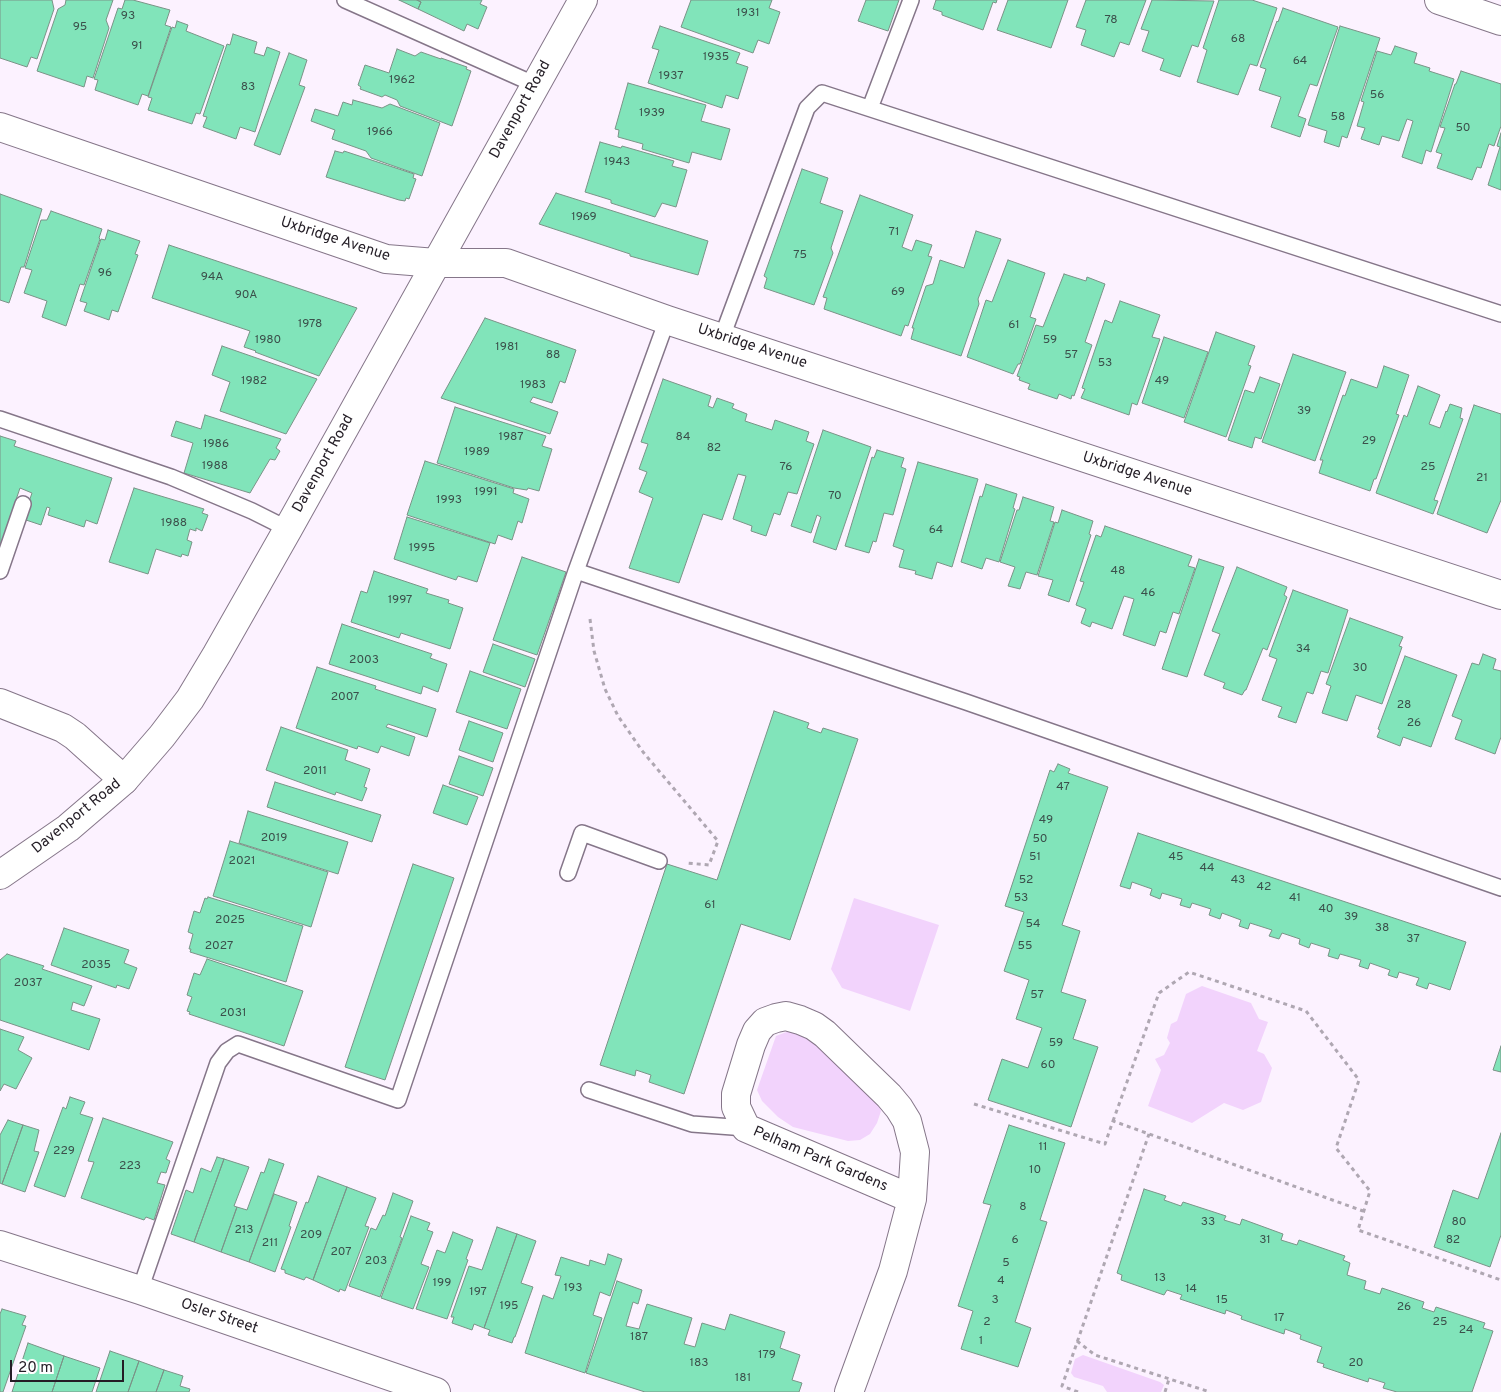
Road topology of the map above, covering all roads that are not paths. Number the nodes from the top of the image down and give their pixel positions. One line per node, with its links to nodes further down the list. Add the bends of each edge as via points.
1 (345, 0): 6 (lane)
2 (583, 0): 6 (street, Davenport Road)
3 (911, 0): 7 (lane)
4 (1439, 0): 5 (street)
5 (1501, 21)
6 (536, 85): 9 (street, Davenport Road)
7 (870, 108): 10 (lane); 12 (lane, via 822,93 807,108)
8 (0, 127): 9 (street, Uxbridge Avenue, via 386,259)
9 (436, 263): 11 (street, Uxbridge Avenue, via 506,263); 15 (street, Davenport Road)
10 (1501, 314)
11 (667, 320): 12 (street, Uxbridge Avenue); 17 (lane)
12 (722, 337): 18 (street, Uxbridge Avenue)
13 (0, 419): 15 (lane, via 45,440 171,477)
14 (23, 504): 16 (lane)
15 (288, 529): 20 (street, Davenport Road, via 190,699)
16 (0, 571)
17 (576, 571): 24 (lane, via 966,702); 29 (lane, via 398,1100 238,1044 226,1051 218,1063)
18 (1501, 595)
19 (0, 704): 20 (street, via 62,728)
20 (124, 780): 23 (street, Davenport Road, via 68,828)
21 (659, 861): 22 (lane, via 582,834)
22 (568, 872)
23 (0, 874)
24 (1501, 888)
25 (588, 1090): 26 (lane, via 692,1124)
26 (746, 1128): 27 (street, Pelham Park Gardens); 27 (street, Pelham Park Gardens, via 736,1106 736,1094 757,1031 765,1022 776,1018 786,1016 800,1020 825,1034 899,1108 907,1122 915,1152)
27 (912, 1199): 31 (street, Pelham Park Gardens, via 893,1271)
28 (0, 1245): 29 (street, Osler Street)
29 (140, 1290): 30 (street, Osler Street)
30 (436, 1392)
31 (849, 1392)

